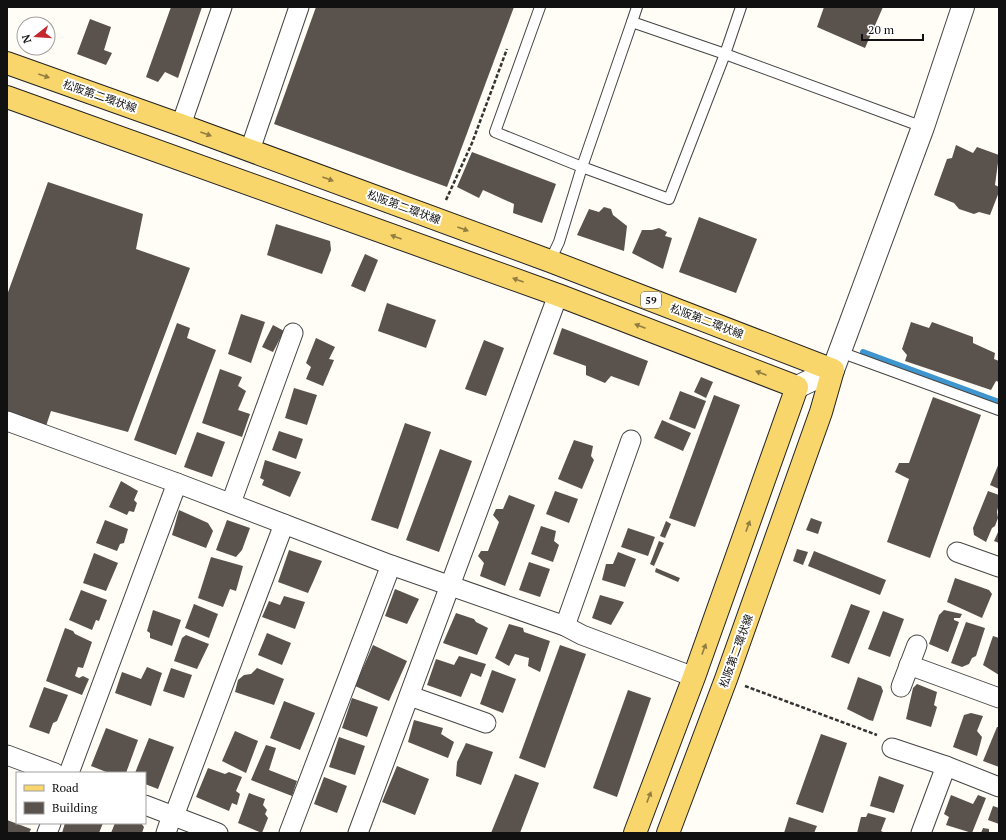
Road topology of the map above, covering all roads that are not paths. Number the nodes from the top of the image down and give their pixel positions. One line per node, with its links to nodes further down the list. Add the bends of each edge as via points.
1 (222, 7): 11 (street)
2 (298, 7): 13 (street)
3 (540, 7): 14 (lane, via 495,132)
4 (637, 7): 7 (lane)
5 (741, 7): 8 (lane)
6 (963, 7): 12 (street)
7 (632, 22): 8 (lane); 14 (lane)
8 (725, 54): 12 (lane); 14 (lane, via 670,199)
9 (7, 64): 11 (main road, 松阪第二環状線 / 59, one-way to 11)
10 (7, 97): 16 (main road, one-way to 10)
11 (181, 124): 13 (main road, 松阪第二環状線 / 59, one-way to 13)
12 (923, 127): 18 (street)
13 (250, 150): 15 (main road, 松阪第二環状線 / 59, one-way to 15)
14 (582, 167): 15 (lane, via 559,242)
15 (550, 261): 18 (main road, 松阪第二環状線 / 59)
16 (558, 295): 19 (main road, one-way to 16); 29 (street)
17 (293, 333): 24 (street)
18 (836, 361): 19 (street); 20 (lane); 51 (main road, 松阪第二環状線, via 821,412 726,679)
19 (797, 387): 33 (main road, one-way to 19)
20 (999, 410)
21 (7, 421): 23 (street)
22 (631, 440): 30 (street)
23 (177, 483): 24 (street); 42 (street)
24 (230, 503): 25 (street)
25 (284, 524): 27 (street); 45 (street)
26 (957, 552): 28 (street)
27 (391, 565): 29 (street); 48 (street)
28 (999, 567)
29 (451, 586): 30 (street); 35 (street)
30 (565, 626): 33 (street, via 582,636)
31 (917, 645): 32 (street)
32 (910, 665): 34 (street); 36 (street)
33 (694, 677): 50 (main road, one-way to 33)
34 (902, 687)
35 (410, 696): 37 (street); 49 (street)
36 (999, 698)
37 (486, 723)
38 (892, 748): 40 (street)
39 (7, 755): 41 (street)
40 (946, 766): 43 (street); 52 (street)
41 (53, 772)
42 (69, 772)
43 (999, 787)
44 (146, 805): 45 (street)
45 (173, 816): 46 (street); 47 (street)
46 (166, 833)
47 (218, 833)
48 (289, 833)
49 (358, 833)
50 (635, 833)
51 (668, 833)
52 (921, 833)

